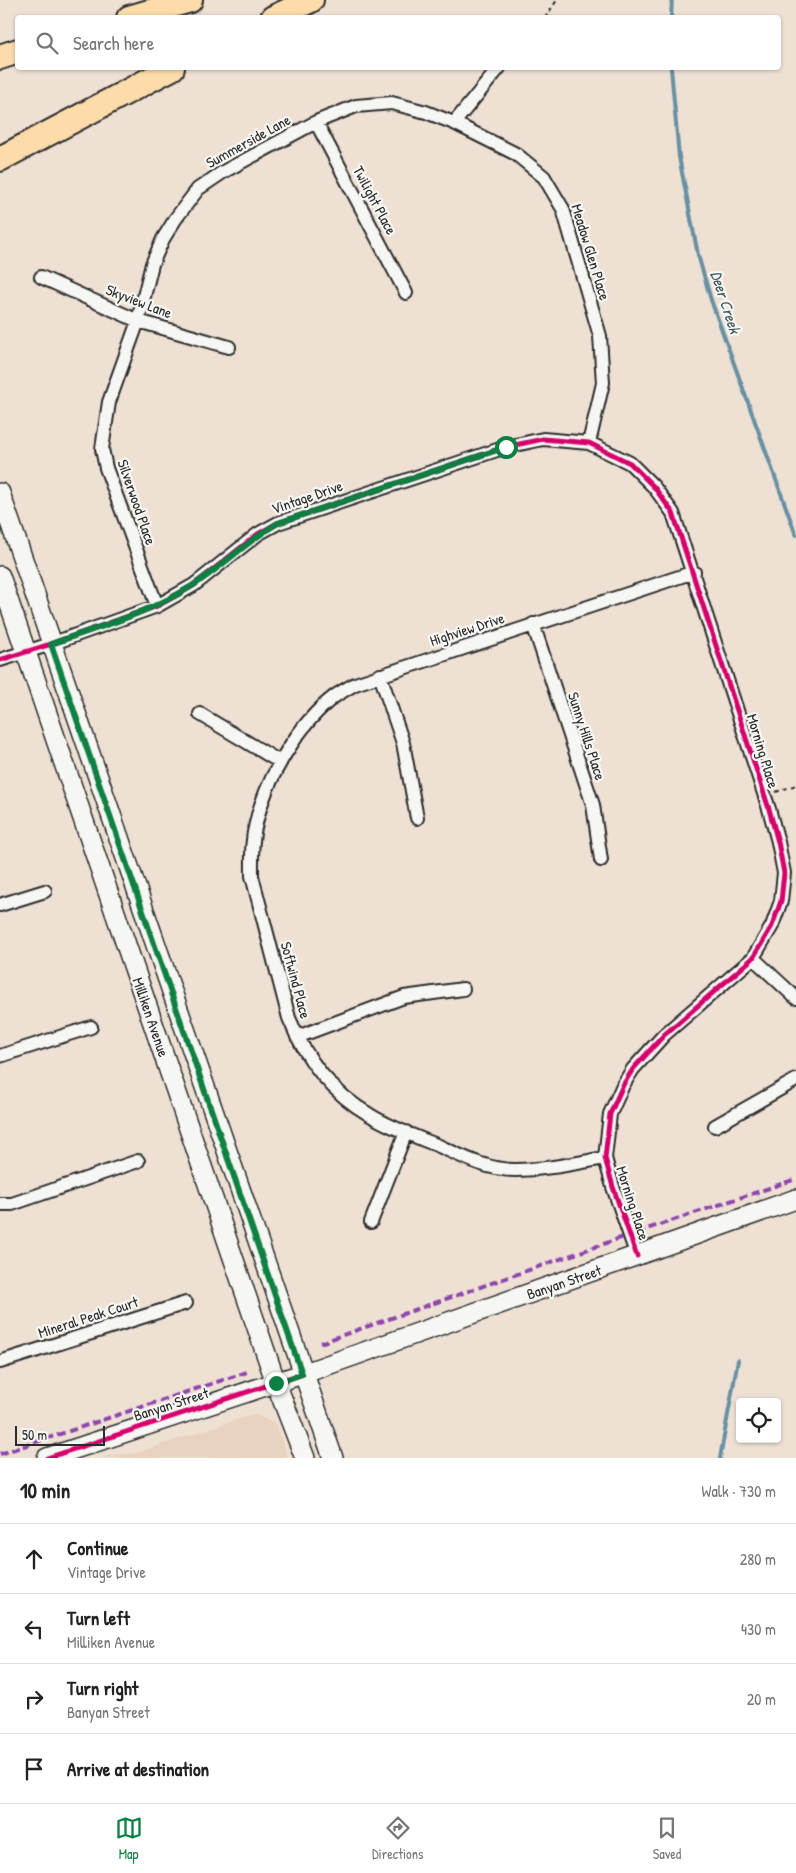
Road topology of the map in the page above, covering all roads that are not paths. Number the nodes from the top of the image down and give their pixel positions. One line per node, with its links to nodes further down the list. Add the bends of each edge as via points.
1 (190, 0): 3 (highway)
2 (311, 0): 4 (highway)
3 (139, 15)
4 (280, 15)
5 (15, 52): 6 (highway)
6 (0, 56)
7 (168, 70): 11 (highway)
8 (497, 70): 10 (street)
9 (316, 122): 10 (street, Summerside Lane, via 356,106 392,103); 13 (street, Twilight Place); 14 (street, Summerside Lane, via 198,189 163,239 152,264)
10 (454, 123): 16 (street, Meadow Glen Place, via 516,154 544,177 562,209 600,336 603,383)
11 (0, 160)
12 (41, 277): 14 (street, Skyview Lane)
13 (406, 292)
14 (138, 321): 15 (street, Skyview Lane); 20 (street, Silverwood Place, via 109,402 102,449 106,468)
15 (229, 347)
16 (589, 443): 18 (street, Morning Place, via 630,462 654,486 673,513); 20 (street, Vintage Drive, via 543,439 506,447 278,523 258,534 194,585)
17 (0, 493): 22 (main road, Milliken Avenue)
18 (694, 572): 21 (street, Highview Drive); 32 (street, Morning Place, via 778,842 784,874 778,910)
19 (0, 576): 23 (main road, Milliken Avenue)
20 (157, 606): 22 (street, Vintage Drive)
21 (533, 624): 25 (street, Highview Drive); 29 (street, Sunny Hills Place, via 593,805)
22 (51, 644): 23 (street, Vintage Drive); 49 (main road, Milliken Avenue)
23 (26, 651): 24 (street, Vintage Drive); 50 (main road, Milliken Avenue)
24 (0, 660)
25 (380, 675): 27 (street, Highview Drive, via 335,696 301,731); 28 (street, via 403,744)
26 (200, 714): 27 (street)
27 (280, 762): 36 (street, Softwind Place, via 265,791 255,824 252,876 289,1018)
28 (417, 818)
29 (601, 860)
30 (45, 891): 31 (street)
31 (0, 905)
32 (753, 958): 34 (street); 41 (street, Morning Place, via 664,1035 633,1069 610,1114)
33 (464, 989): 36 (street, via 404,997)
34 (796, 998)
35 (91, 1027): 37 (street)
36 (297, 1037): 40 (street, Softwind Place, via 318,1071 340,1095 370,1116)
37 (0, 1056)
38 (796, 1080): 39 (street)
39 (716, 1126)
40 (406, 1132): 41 (street, Softwind Place, via 466,1158 506,1169 548,1168); 45 (street)
41 (606, 1158): 46 (street, Morning Place, via 612,1187)
42 (138, 1161): 44 (street, via 12,1204)
43 (796, 1199): 46 (main road, Banyan Street)
44 (0, 1204)
45 (371, 1222)
46 (637, 1256): 49 (main road, Banyan Street)
47 (186, 1303): 48 (street, Mineral Peak Court)
48 (0, 1362)
49 (302, 1374): 50 (main road, Banyan Street); 53 (main road, Milliken Avenue)
50 (276, 1383): 51 (main road, Banyan Street); 52 (main road, Milliken Avenue)
51 (47, 1458)
52 (305, 1458)
53 (333, 1458)

